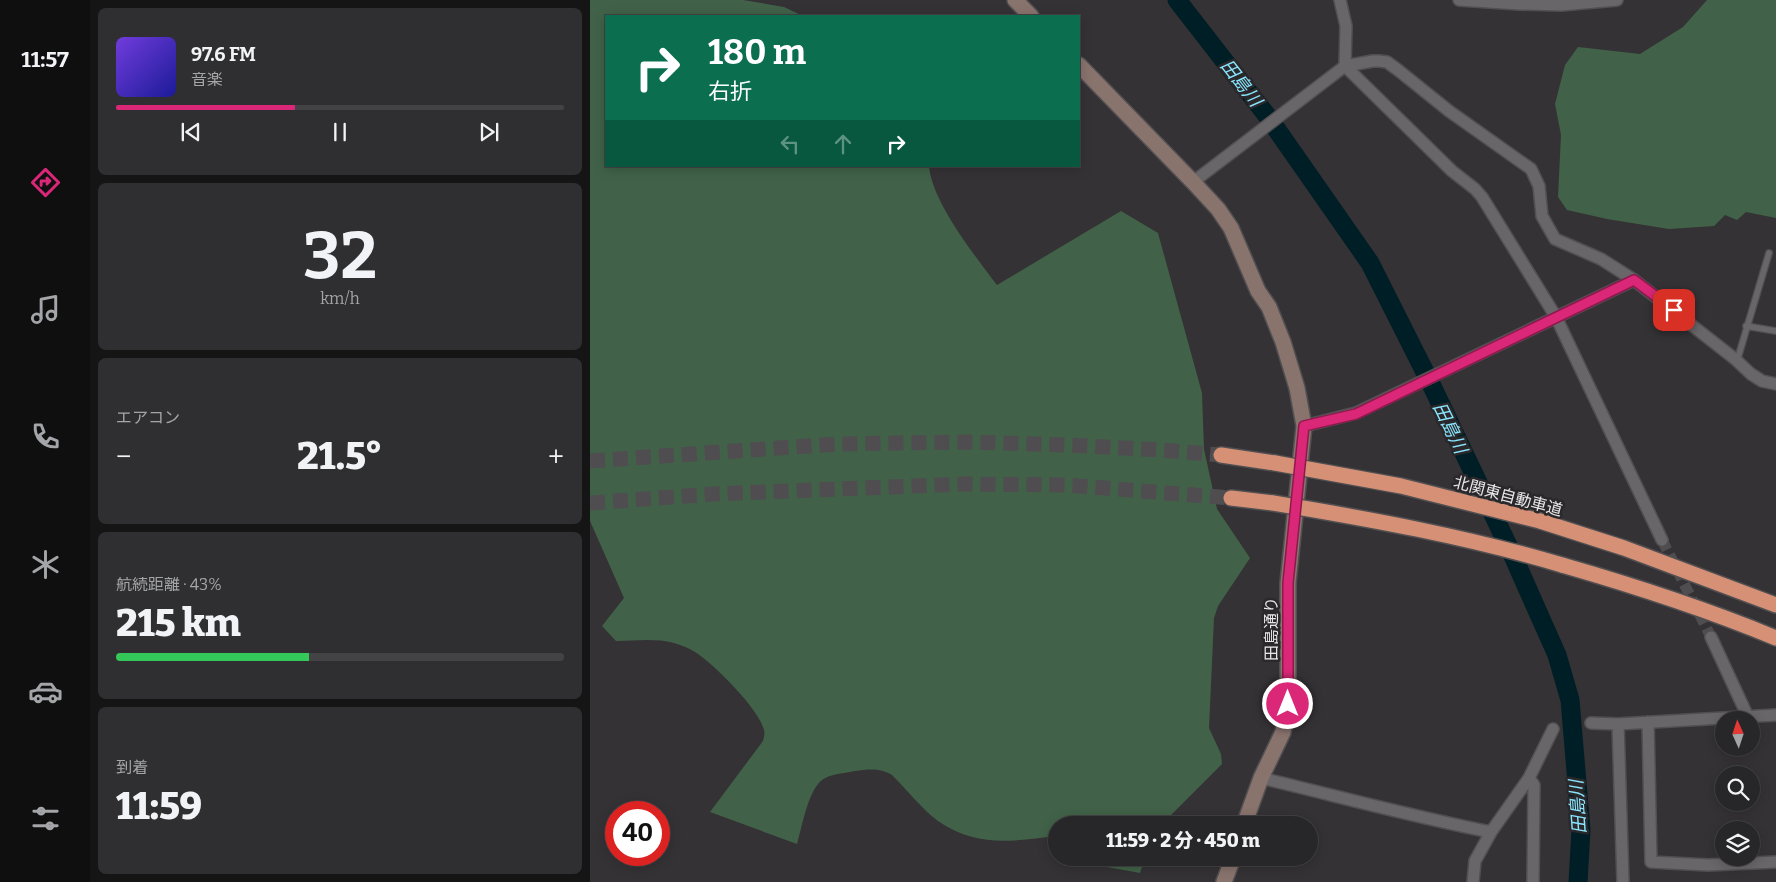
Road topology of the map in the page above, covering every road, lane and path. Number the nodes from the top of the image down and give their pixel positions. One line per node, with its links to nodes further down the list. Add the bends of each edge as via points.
1 (1015, 0): 5 (street)
2 (1340, 0): 7 (street, via 1346,26)
3 (1459, 0): 4 (street, via 1561,4)
4 (1617, 0)
5 (1030, 15)
6 (1080, 66): 8 (street, 田島通り)
7 (1345, 66): 8 (street); 10 (street, via 1372,60 1387,62 1398,70 1448,111 1531,169 1539,186 1542,216 1555,239 1601,259); 11 (street, via 1482,197)
8 (1193, 182): 16 (street, 田島通り, via 1231,228 1258,291 1269,307 1297,388)
9 (1769, 253): 12 (lane)
10 (1634, 280): 11 (street); 14 (street)
11 (1556, 317): 16 (street, via 1356,414); 19 (street)
12 (1746, 326): 13 (lane); 14 (lane)
13 (1776, 331)
14 (1737, 361): 15 (street, via 1762,381)
15 (1776, 384)
16 (1304, 426): 31 (street, 田島通り, via 1288,583 1288,704 1283,732)
17 (1221, 456): 20 (highway, 北関東自動車道, bridge, via 1401,486 1540,521 1624,548)
18 (1231, 498): 22 (highway, bridge, via 1401,525 1522,553 1618,581)
19 (1662, 540)
20 (1776, 605)
21 (1711, 637): 23 (street)
22 (1776, 638)
23 (1745, 711)
24 (1776, 715): 25 (street)
25 (1760, 716)
26 (1715, 719): 27 (street)
27 (1648, 722): 29 (street); 35 (street, via 1651,862 1708,865)
28 (1592, 723): 29 (street)
29 (1618, 724): 40 (street)
30 (1552, 729): 32 (street)
31 (1261, 778): 33 (street, 田島通り); 34 (street)
32 (1529, 778): 34 (street); 39 (street, via 1534,785)
33 (1247, 816)
34 (1491, 832): 38 (street, via 1475,861)
35 (1776, 862)
36 (1230, 866): 37 (street)
37 (1224, 882)
38 (1473, 882)
39 (1533, 882)
40 (1623, 882)

